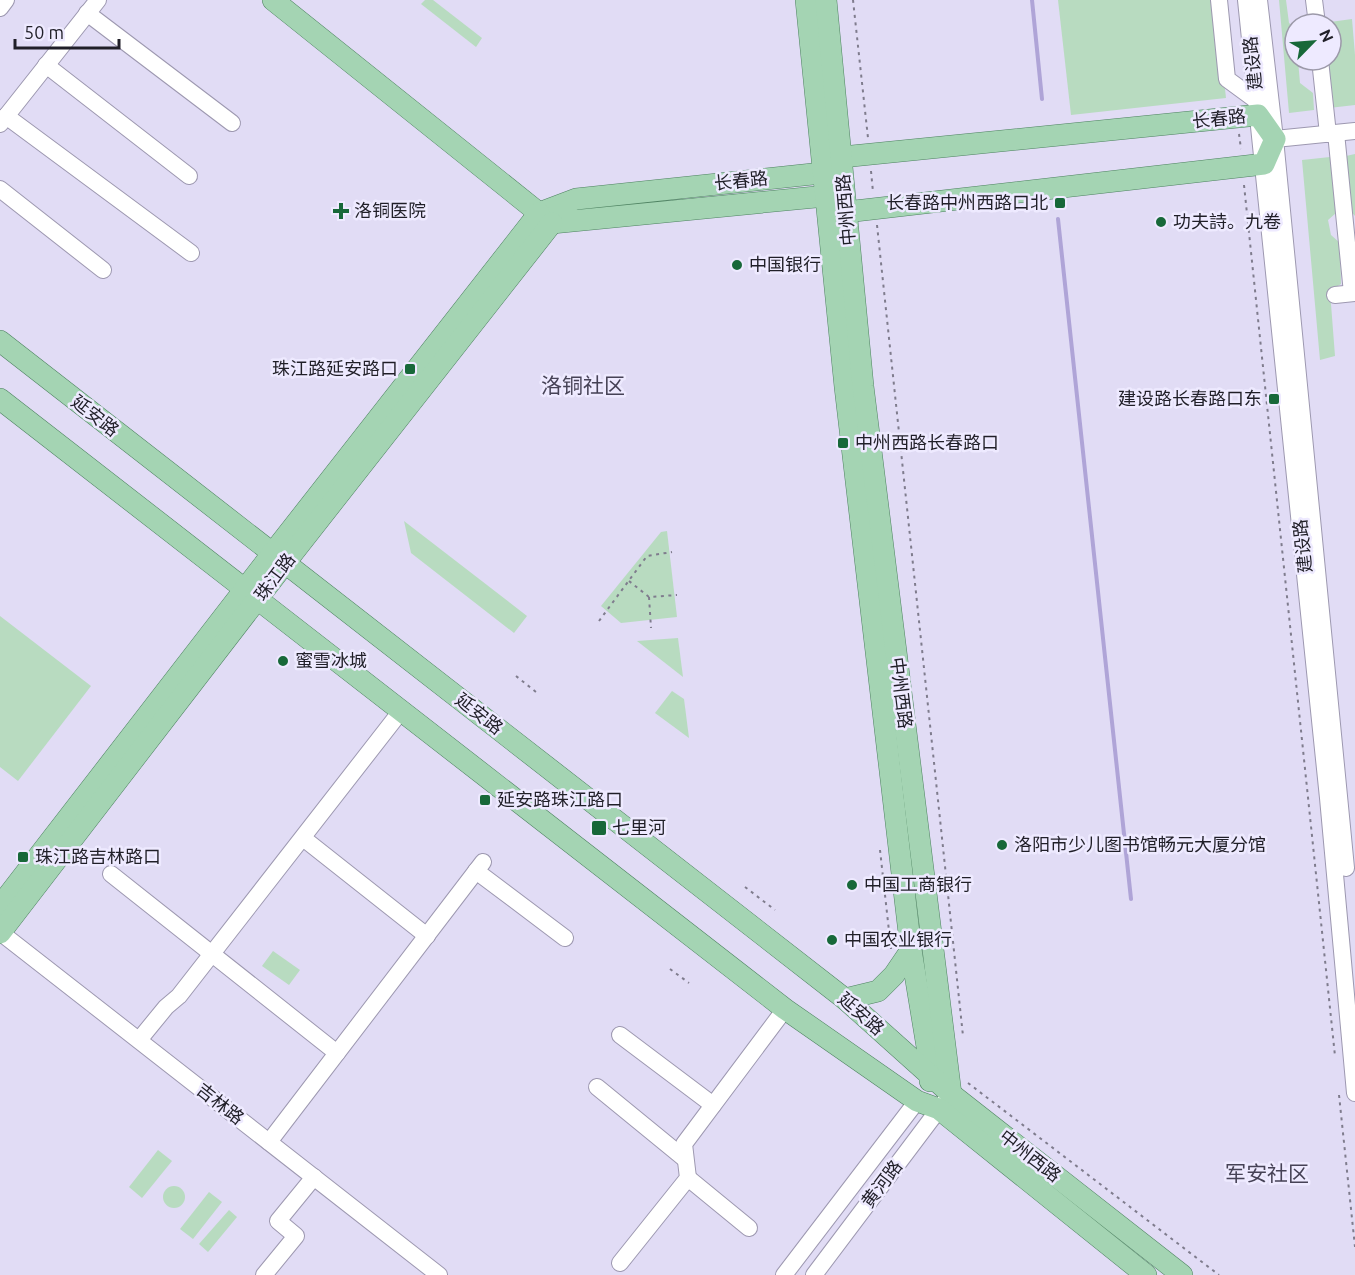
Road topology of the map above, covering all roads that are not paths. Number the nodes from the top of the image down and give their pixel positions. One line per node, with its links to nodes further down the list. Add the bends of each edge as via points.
1 (6, 0): 9 (street)
2 (273, 0): 25 (main road)
3 (806, 0): 20 (main road, 中州西路)
4 (826, 0): 18 (main road, 中州西路)
5 (1219, 0): 12 (street, via 1227,79)
6 (1246, 0): 12 (street, 建设路)
7 (1259, 0): 17 (street, 建设路)
8 (93, 7): 10 (street); 14 (street)
9 (0, 8)
10 (46, 66): 13 (street); 21 (street)
11 (1322, 72): 16 (street)
12 (1251, 111): 17 (main road, 长春路); 18 (main road, 长春路); 19 (street, 建设路)
13 (3, 120): 26 (street)
14 (232, 123)
15 (1355, 131): 16 (street)
16 (1332, 134): 17 (street); 28 (street)
17 (1275, 140): 19 (main road); 35 (street, 建设路)
18 (842, 157): 20 (main road); 24 (main road, 中州西路)
19 (1264, 164): 24 (main road); 35 (street, 建设路)
20 (822, 173): 23 (main road, 中州西路); 25 (main road, 长春路, via 576,199)
21 (189, 176)
22 (0, 189): 27 (street)
23 (826, 196): 24 (main road); 25 (main road, 长春路); 42 (main road, 中州西路, via 844,387)
24 (846, 212): 53 (main road, 中州西路, via 863,386)
25 (546, 218): 32 (main road, 珠江路)
26 (191, 253)
27 (103, 270)
28 (1353, 293): 29 (street)
29 (1335, 295)
30 (0, 342): 32 (main road, 延安路)
31 (0, 399): 33 (main road, 延安路)
32 (278, 559): 33 (main road, 珠江路); 45 (main road, 延安路)
33 (252, 593): 34 (main road, 延安路); 38 (main road, 珠江路); 39 (main road, 珠江路)
34 (402, 711): 36 (street); 46 (main road, 延安路)
35 (1341, 797): 44 (street, 建设路); 52 (street, 建设路)
36 (303, 838): 40 (street); 43 (street)
37 (111, 874): 43 (street)
38 (0, 906)
39 (0, 933): 48 (street, 吉林路)
40 (427, 936): 41 (street, via 480,866); 49 (street)
41 (565, 938)
42 (910, 950): 45 (main road, via 878,991); 50 (main road, 中州西路)
43 (212, 954): 48 (street); 49 (street)
44 (1355, 969)
45 (846, 999): 50 (main road, 延安路)
46 (785, 1009): 54 (main road, 延安路); 55 (street)
47 (620, 1035): 55 (street)
48 (139, 1040): 56 (street, 吉林路)
49 (337, 1053): 56 (street)
50 (932, 1077): 53 (main road, 延安路); 54 (main road)
51 (597, 1088): 57 (street)
52 (1347, 1093)
53 (952, 1095): 54 (main road, 延安路); 65 (street, 黄河路); 66 (main road, 中州西路); 67 (main road, 中州西路)
54 (917, 1101): 64 (street, 黄河路)
55 (712, 1105): 57 (street, via 684,1144)
56 (269, 1142): 58 (street, 吉林路)
57 (685, 1159): 59 (street)
58 (314, 1177): 62 (street, via 278,1221 296,1236); 63 (street, 吉林路)
59 (688, 1178): 60 (street); 61 (street)
60 (749, 1228)
61 (620, 1263)
62 (264, 1275)
63 (439, 1275)
64 (784, 1275)
65 (814, 1275)
66 (1146, 1275)
67 (1182, 1275)

